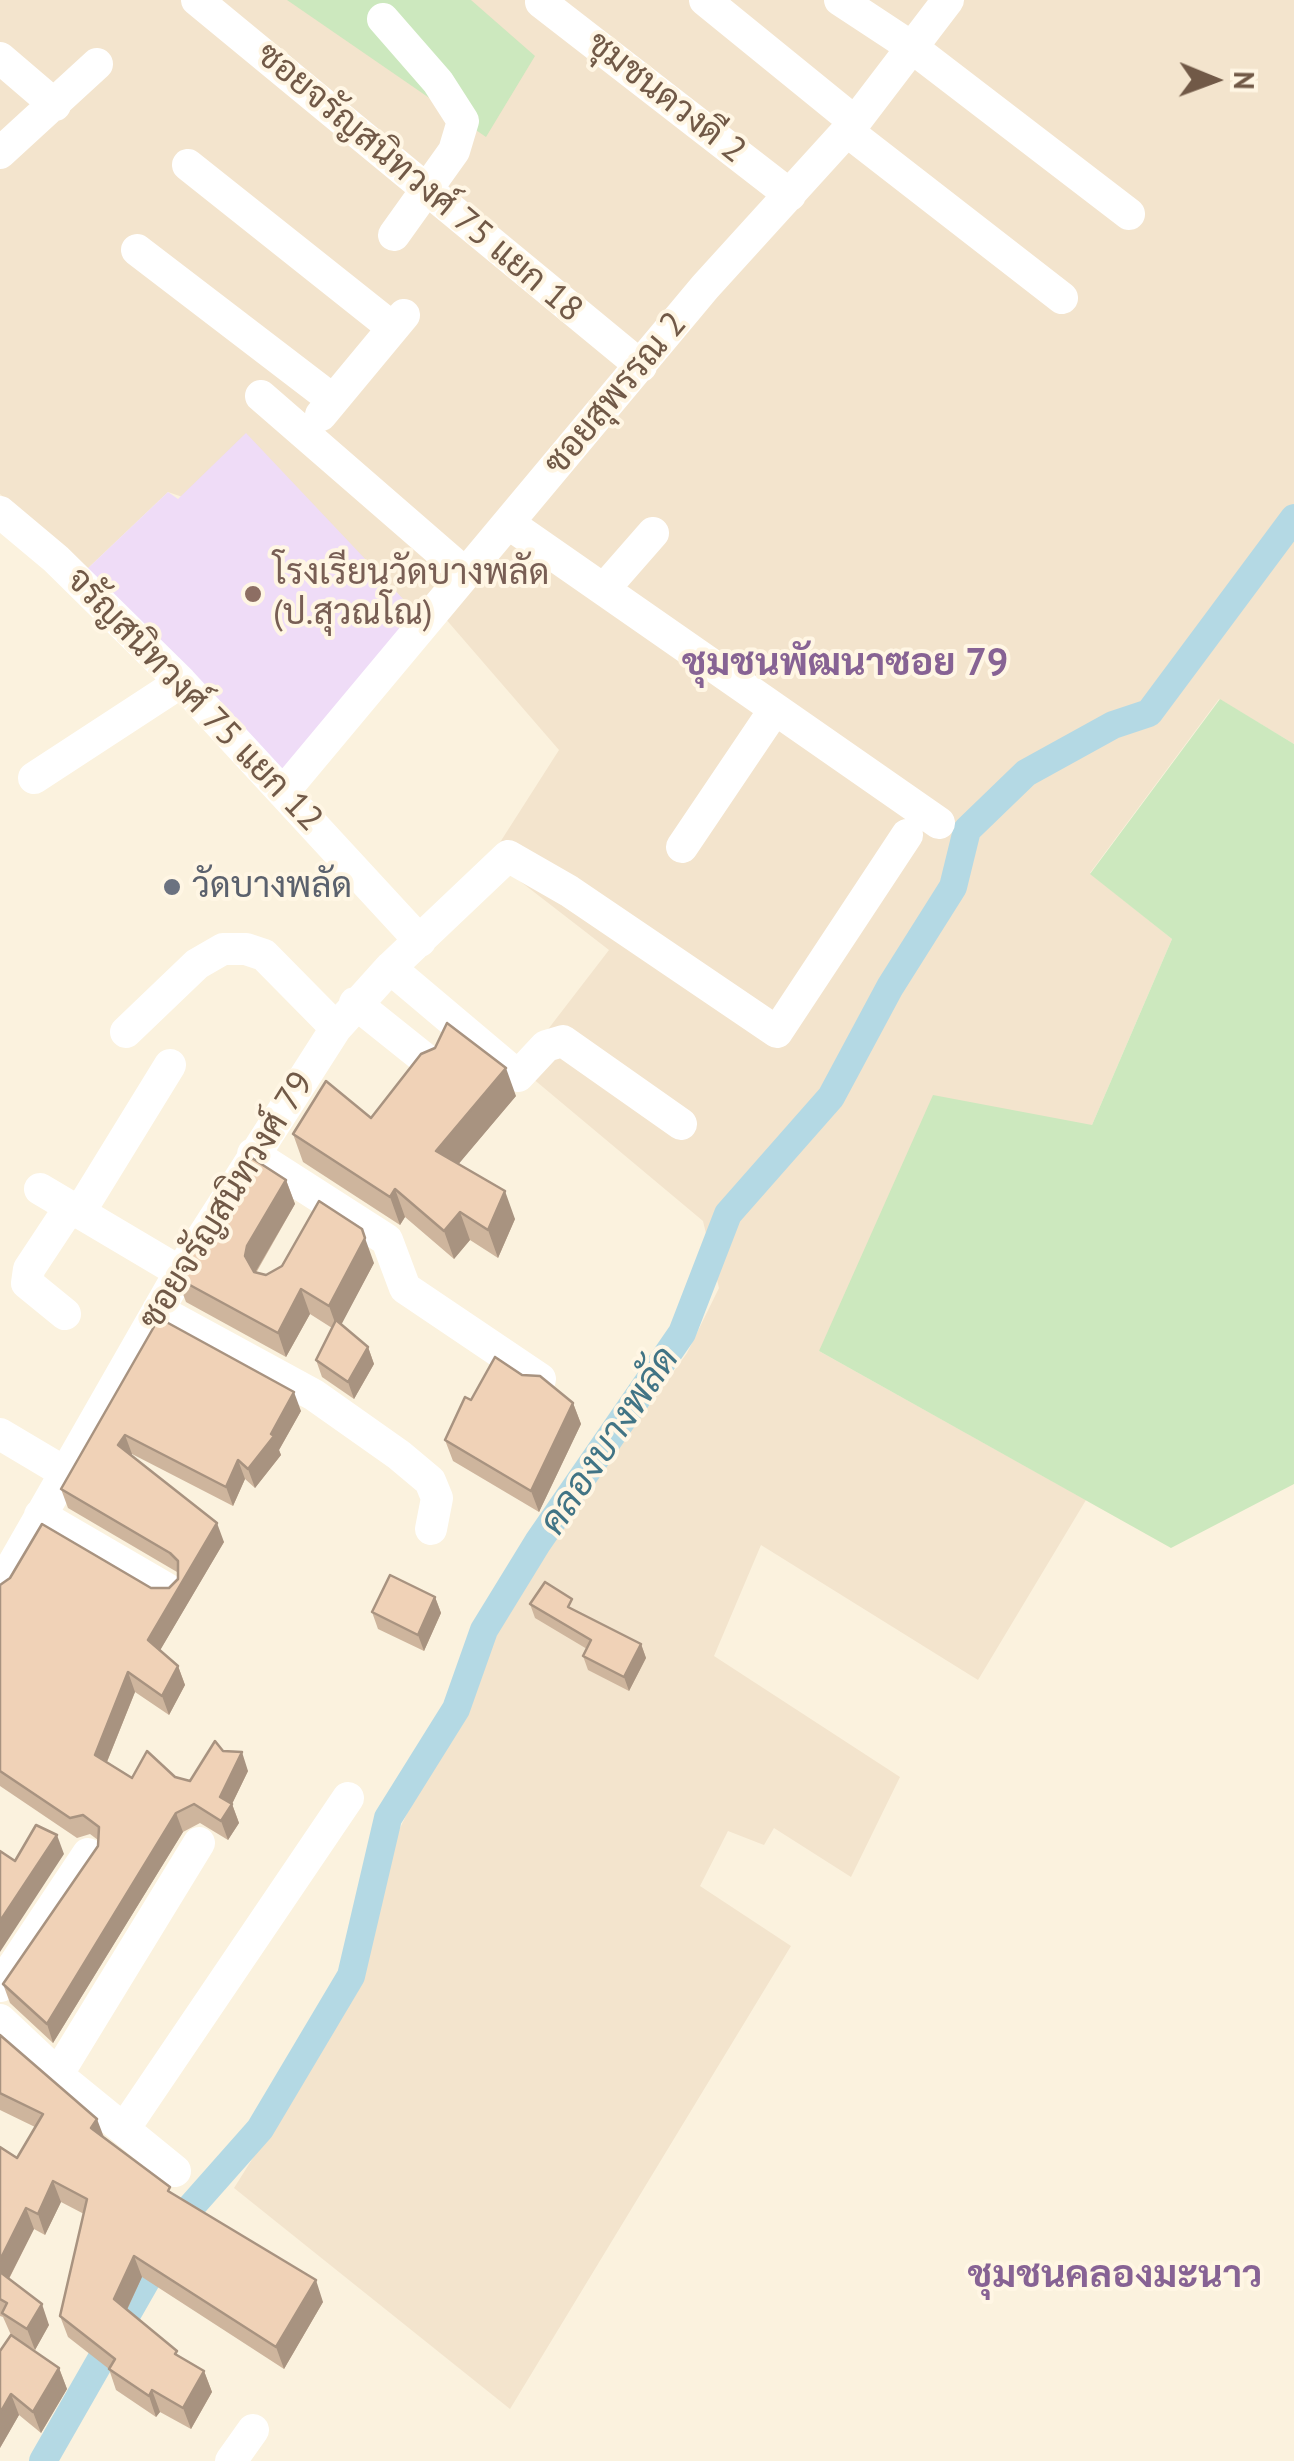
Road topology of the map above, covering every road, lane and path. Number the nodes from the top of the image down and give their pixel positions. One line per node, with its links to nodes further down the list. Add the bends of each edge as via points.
1 (197, 0): 14 (street, ซอยจรัญสนิทวงศ์ 75 แยก 18)
2 (705, 0): 11 (street)
3 (840, 0): 7 (street)
4 (948, 0): 7 (street, ซอยสุพรรณ 2)
5 (541, 2): 15 (street, ชุมชนดวงดี 2)
6 (384, 19): 14 (street, via 462,120 462,135)
7 (910, 46): 11 (street, ซอยสุพรรณ 2); 16 (street)
8 (0, 58): 10 (street)
9 (97, 64): 10 (street)
10 (55, 105): 12 (street)
11 (851, 127): 15 (street, ซอยสุพรรณ 2); 19 (street)
12 (0, 154)
13 (188, 165): 22 (street, via 399,322)
14 (427, 193): 17 (street); 20 (street, ซอยจรัญสนิทวงศ์ 75 แยก 18)
15 (790, 195): 20 (street, ซอยสุพรรณ 2)
16 (1129, 214)
17 (394, 235)
18 (137, 250): 22 (street)
19 (1062, 298)
20 (641, 366): 25 (street, ซอยสุพรรณ 2)
21 (261, 396): 23 (street)
22 (334, 400): 23 (street)
23 (306, 434): 27 (street)
24 (0, 512): 29 (street, จรัญสนิทวงศ์ 75 แยก 12)
25 (508, 523): 27 (street, ซอยสุพรรณ 2); 28 (street)
26 (653, 533): 28 (street)
27 (466, 574): 32 (street, ซอยสุพรรณ 2)
28 (604, 589): 30 (street)
29 (181, 682): 31 (street); 32 (street, จรัญสนิทวงศ์ 75 แยก 12)
30 (775, 708): 33 (street); 35 (street)
31 (34, 778)
32 (285, 790): 36 (street, จรัญสนิทวงศ์ 75 แยก 12)
33 (938, 822)
34 (907, 835): 36 (street, ซอยจรัญสนิทวงศ์ 79, via 776,1032 508,856)
35 (682, 847)
36 (420, 941): 37 (street, ซอยจรัญสนิทวงศ์ 79)
37 (390, 968): 38 (street, ซอยจรัญสนิทวงศ์ 79); 42 (street, via 518,1076 546,1046 563,1041)
38 (346, 1016): 39 (street, via 264,955 223,949 197,964); 40 (street); 43 (street, ซอยจรัญสนิทวงศ์ 79)
39 (126, 1032)
40 (430, 1063)
41 (170, 1065): 46 (street)
42 (682, 1124)
43 (253, 1154): 45 (street); 48 (street, ซอยจรัญสนิทวงศ์ 79)
44 (40, 1189): 46 (street)
45 (322, 1197): 47 (street); 51 (street, via 387,1240 405,1288)
46 (74, 1210): 48 (street); 50 (street, via 29,1270 28,1283)
47 (303, 1230)
48 (180, 1272): 49 (street, ซอยจรัญสนิทวงศ์ 79)
49 (158, 1310): 53 (street, ซอยจรัญสนิทวงศ์ 79); 55 (street, via 314,1395 399,1454 430,1482 437,1498)
50 (65, 1314)
51 (540, 1379)
52 (0, 1434): 53 (street)
53 (64, 1472): 54 (street, ซอยจรัญสนิทวงศ์ 79)
54 (40, 1515): 56 (street, ซอยจรัญสนิทวงศ์ 79); 57 (street)
55 (431, 1529)
56 (0, 1585)
57 (167, 1589)
58 (348, 1798): 64 (street)
59 (199, 1843): 63 (street)
60 (88, 1854): 61 (street)
61 (0, 1986)
62 (0, 2020): 63 (street)
63 (54, 2067): 64 (street)
64 (124, 2129): 65 (street)
65 (175, 2171)
66 (253, 2430): 67 (street)
67 (231, 2461)

